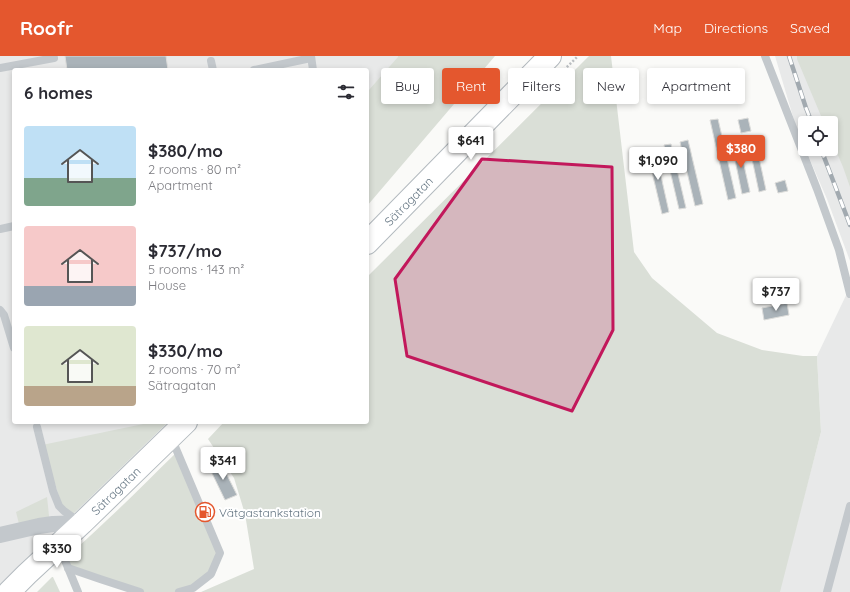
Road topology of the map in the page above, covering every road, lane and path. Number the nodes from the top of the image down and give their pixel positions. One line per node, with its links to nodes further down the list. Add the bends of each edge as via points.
1 (550, 56): 12 (street, Sätragatan)
2 (765, 56): 13 (lane, via 839,250)
3 (311, 57): 8 (lane); 9 (lane)
4 (54, 58): 6 (lane)
5 (211, 61): 7 (lane)
6 (0, 68)
7 (213, 68)
8 (263, 68)
9 (313, 68)
10 (12, 226): 11 (lane)
11 (0, 229)
12 (369, 241)
13 (850, 294)
14 (0, 310): 15 (lane)
15 (12, 341)
16 (37, 427): 19 (lane, via 59,506)
17 (178, 429): 19 (street, Sätragatan); 26 (lane, via 220,553 212,574 193,588)
18 (850, 506): 27 (lane)
19 (82, 524): 20 (street, via 45,526); 21 (street, Sätragatan)
20 (0, 535)
21 (58, 545): 22 (lane); 23 (street, Sätragatan)
22 (68, 568): 24 (lane); 25 (lane)
23 (9, 592)
24 (78, 592)
25 (140, 592)
26 (179, 592)
27 (827, 592)

